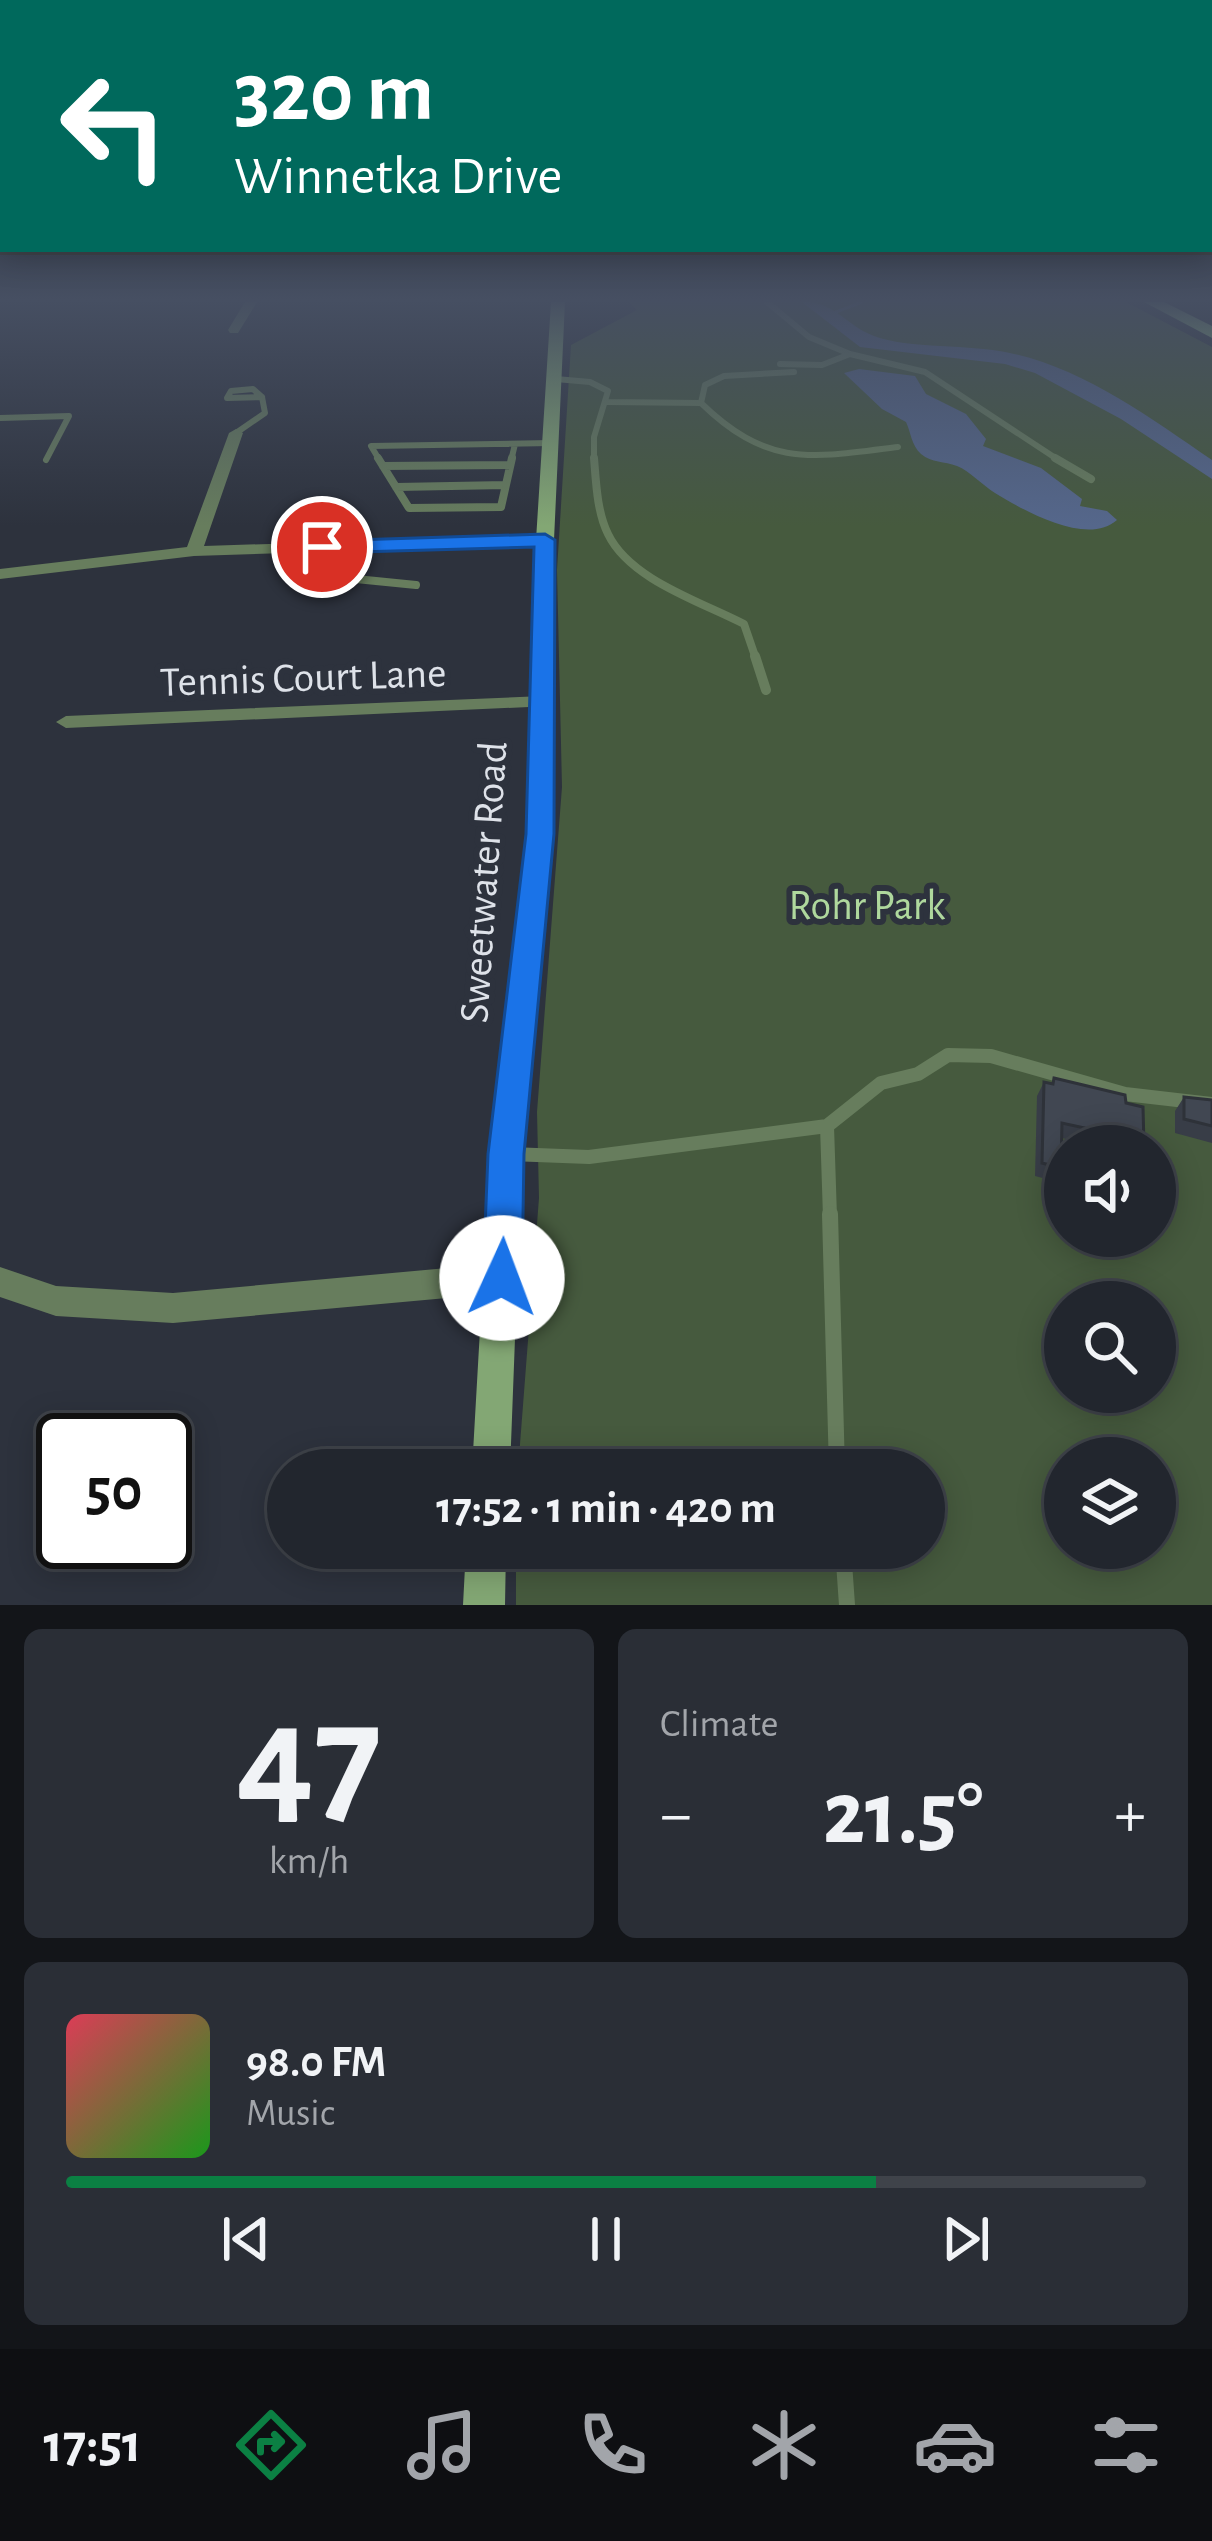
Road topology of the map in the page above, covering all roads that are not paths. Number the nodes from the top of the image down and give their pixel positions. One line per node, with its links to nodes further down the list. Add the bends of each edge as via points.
1 (722, 377): 6 (lane, via 705,385)
2 (934, 377): 15 (lane)
3 (556, 379): 5 (lane, via 590,382 608,391); 9 (main road, Sweetwater Road)
4 (263, 397): 8 (lane, via 265,412)
5 (608, 402): 6 (lane); 23 (lane, via 593,446 608,536 633,562 744,624)
6 (701, 403): 11 (lane, via 739,438 776,451)
7 (0, 418): 12 (lane, via 69,416)
8 (236, 433): 20 (street)
9 (550, 443): 10 (lane); 18 (main road, Sweetwater Road)
10 (515, 444): 13 (lane); 14 (lane, via 371,446)
11 (898, 446)
12 (46, 460)
13 (511, 465): 14 (lane); 16 (lane)
14 (383, 466): 17 (lane)
15 (1091, 479)
16 (506, 485): 17 (lane); 17 (lane, via 501,507 409,508)
17 (396, 487)
18 (545, 540): 19 (street); 24 (main road, Sweetwater Road)
19 (277, 548): 20 (street); 22 (lane, via 296,573)
20 (194, 551): 21 (street)
21 (0, 574)
22 (416, 585)
23 (766, 690)
24 (543, 702): 25 (street, Tennis Court Lane); 28 (main road, Sweetwater Road, via 540,834)
25 (66, 722)
26 (1212, 1104): 27 (lane, via 1125,1094 992,1056 948,1054 917,1074 881,1083)
27 (827, 1126): 28 (lane, via 589,1157); 32 (lane)
28 (506, 1154): 29 (main road, Sweetwater Road)
29 (502, 1278): 30 (street, via 173,1308 56,1301); 31 (main road, Sweetwater Road)
30 (0, 1282)
31 (492, 1449)
32 (836, 1449)
33 (485, 1569): 35 (main road)
34 (844, 1569): 36 (lane)
35 (484, 1605)
36 (847, 1605)

